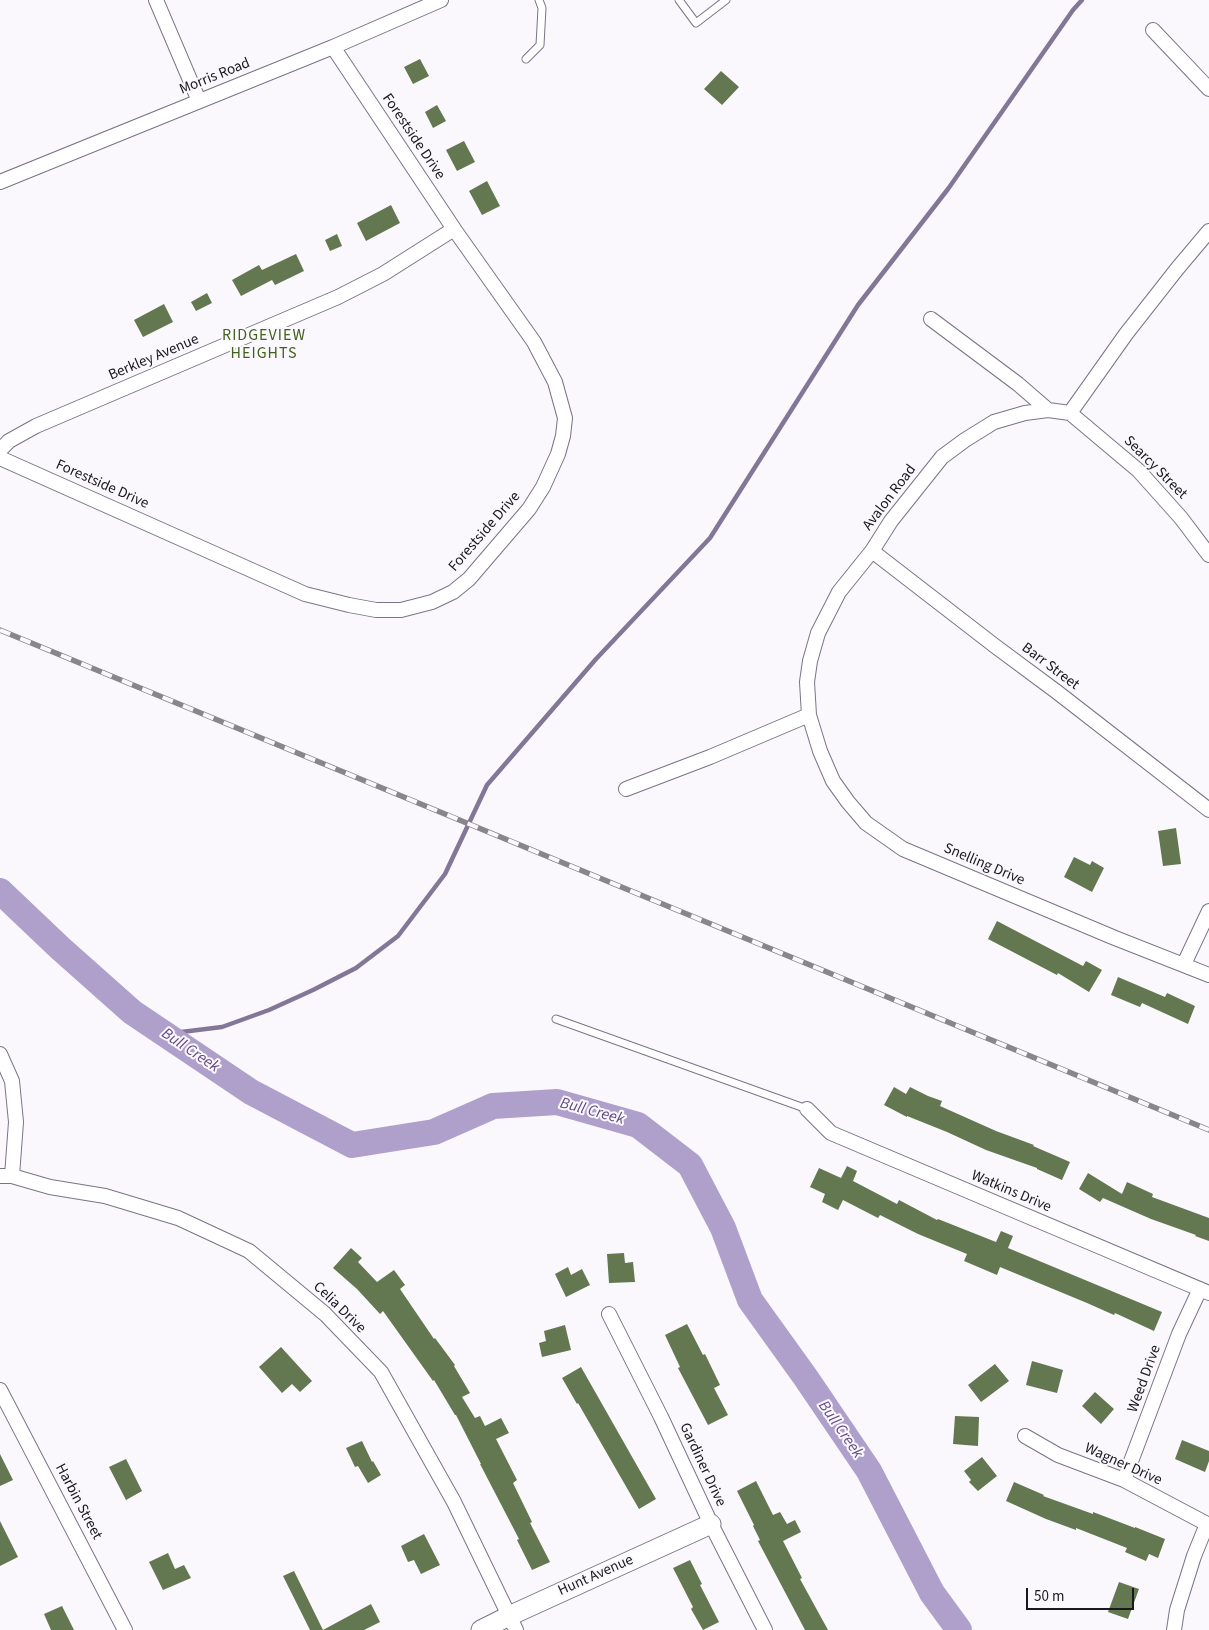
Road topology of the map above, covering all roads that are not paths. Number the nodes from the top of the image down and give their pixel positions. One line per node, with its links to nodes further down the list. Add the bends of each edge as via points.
1 (156, 0): 10 (street)
2 (441, 0): 7 (street, Morris Road)
3 (539, 0): 8 (lane, via 542,8 540,45)
4 (679, 0): 5 (lane, via 696,23)
5 (726, 0)
6 (1154, 30): 9 (street)
7 (333, 47): 10 (street, Morris Road); 12 (street, Forestside Drive)
8 (526, 59)
9 (1209, 89)
10 (199, 101): 11 (street, Morris Road)
11 (0, 182)
12 (454, 229): 17 (street, Berkley Avenue, via 383,274 338,297 36,426); 18 (street, Forestside Drive, via 534,342 555,382 565,418 558,454 529,509 453,592 432,602 401,610 349,606 305,594)
13 (1209, 231): 16 (street, via 1126,334)
14 (930, 319): 15 (street)
15 (1048, 410): 16 (street, Avalon Road); 19 (street, Avalon Road, via 994,422 942,457 891,521)
16 (1070, 412): 20 (street, Searcy Street, via 1139,471)
17 (0, 450)
18 (0, 458)
19 (872, 551): 21 (street, Avalon Road, via 839,592 818,633 810,661); 23 (street, Barr Street)
20 (1209, 555)
21 (809, 715): 22 (street); 25 (street, Snelling Drive, via 833,781 866,822 903,849)
22 (626, 789)
23 (1209, 810)
24 (1209, 911): 25 (street)
25 (1184, 964): 26 (street, Snelling Drive)
26 (1209, 974)
27 (556, 1019): 29 (lane)
28 (0, 1054): 30 (street, via 12,1081 16,1122)
29 (807, 1109): 31 (street, Watkins Drive, via 831,1133)
30 (6, 1176): 38 (street, Celia Drive, via 105,1196 178,1218 250,1251 325,1314 381,1372 454,1502)
31 (1204, 1291): 35 (street, Weed Drive, via 1179,1334)
32 (609, 1314): 36 (street, Gardiner Drive)
33 (0, 1390): 39 (street, Harbin Street)
34 (1025, 1436): 35 (street, Wagner Drive, via 1058,1455)
35 (1124, 1480): 37 (street, Wagner Drive)
36 (711, 1524): 38 (street, Hunt Avenue); 41 (street, Gardiner Drive)
37 (1208, 1524): 42 (street, via 1194,1556)
38 (512, 1623): 40 (street, Hunt Avenue)
39 (125, 1630)
40 (481, 1630)
41 (765, 1630)
42 (1174, 1630)

